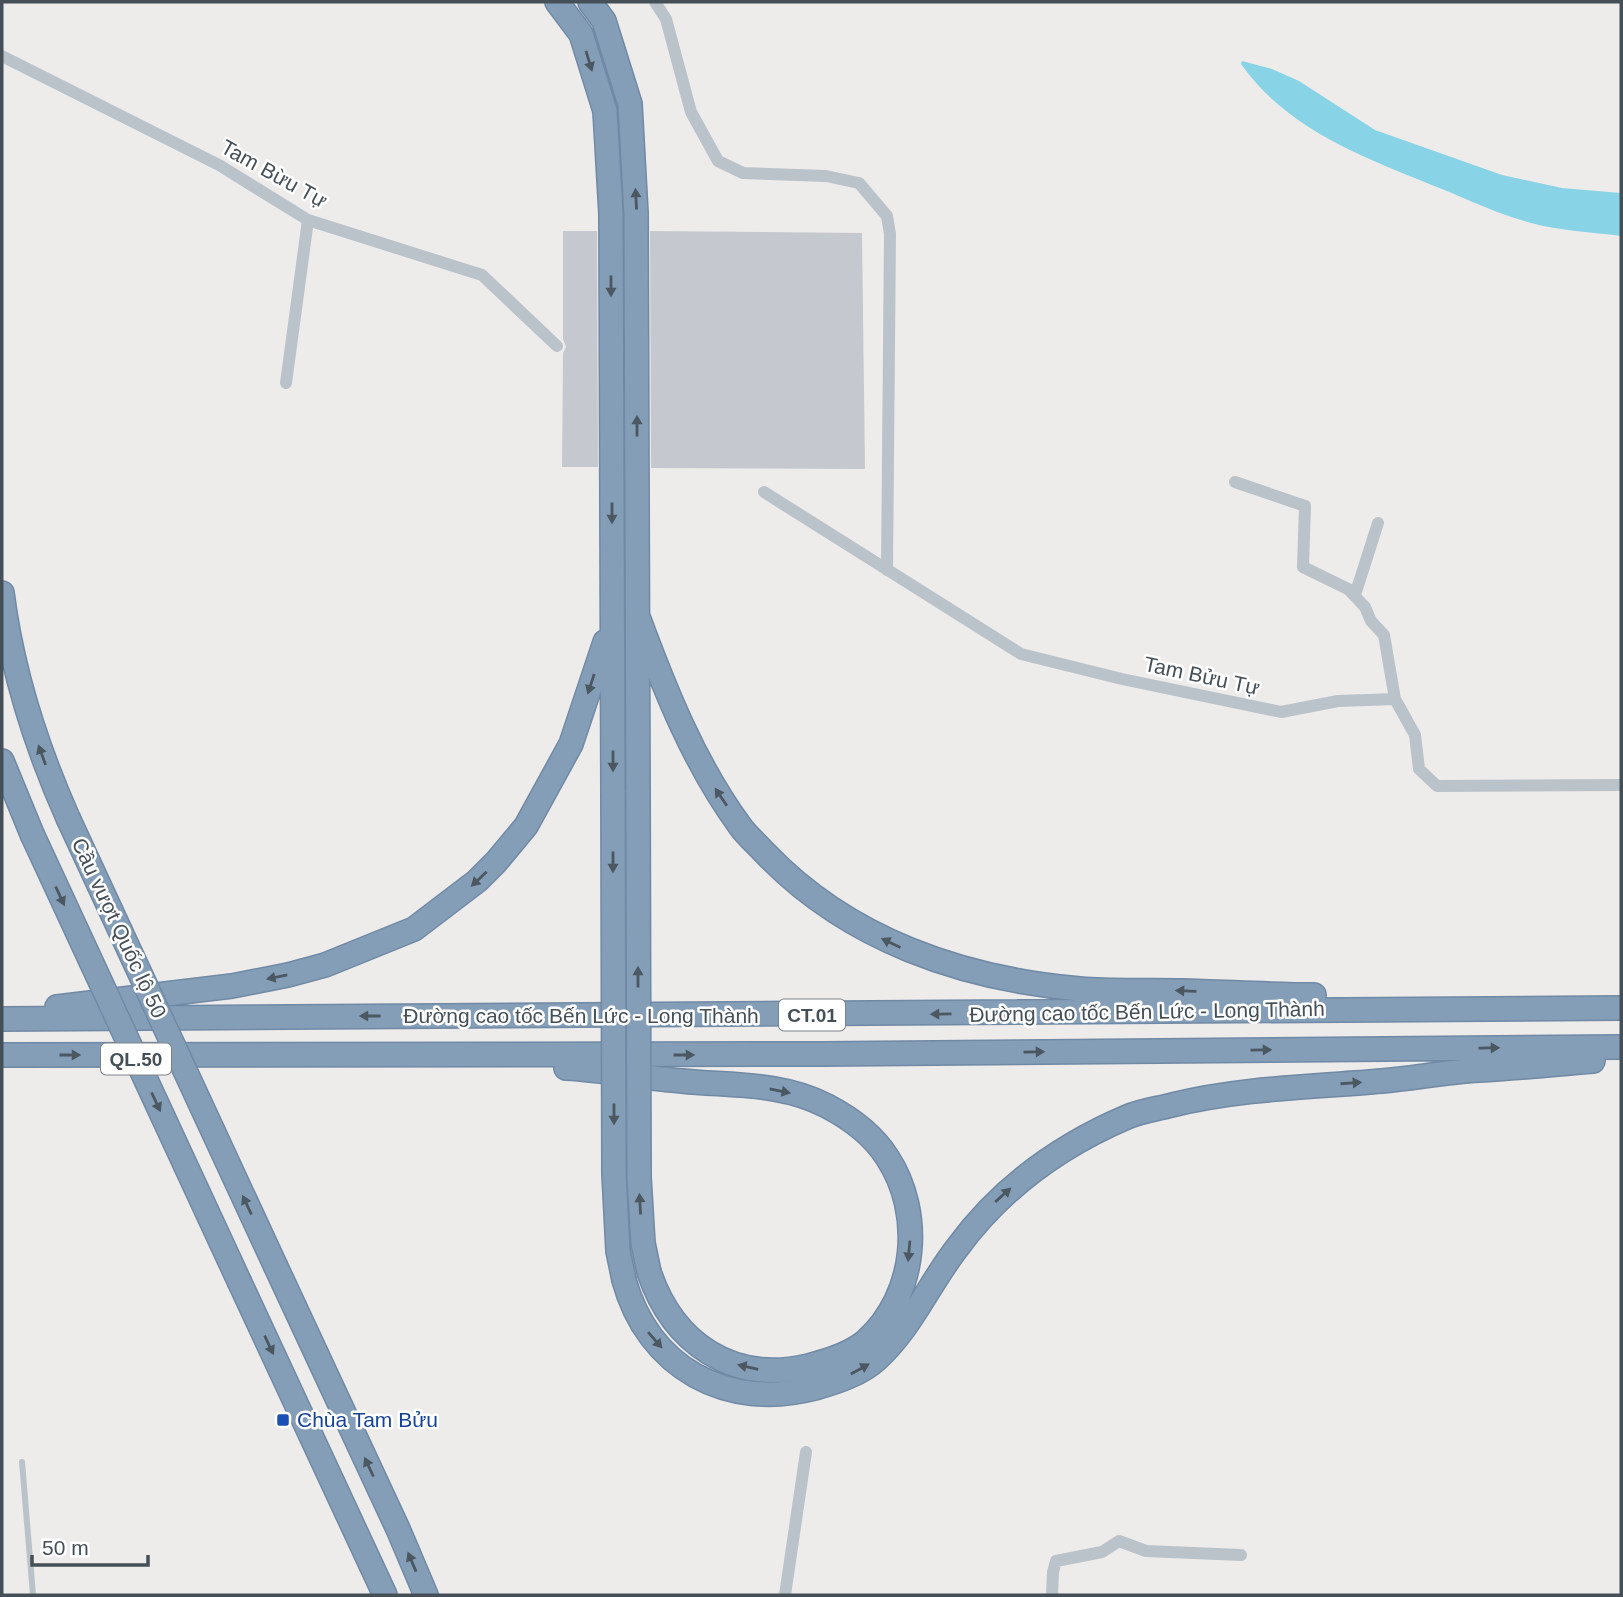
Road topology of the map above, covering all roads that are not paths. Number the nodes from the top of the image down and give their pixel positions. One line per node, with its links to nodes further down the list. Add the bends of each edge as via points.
1 (557, 2): 15 (highway, one-way to 15, via 581,34 605,111 611,214)
2 (590, 2): 14 (highway, one-way to 2, via 636,213 630,104 604,21)
3 (655, 2): 11 (street, via 666,19 691,112 718,161 743,173 826,176 859,183 887,216)
4 (2, 56): 5 (street, Tam Bừu Tự, via 219,165)
5 (308, 220): 6 (street, Tam Bừu Tự, via 482,275); 7 (street)
6 (557, 346)
7 (286, 383)
8 (1235, 482): 13 (street, via 1304,506 1303,567)
9 (764, 492): 11 (street, Tam Bửu Tự)
10 (1378, 523): 13 (street)
11 (887, 570): 16 (street, Tam Bửu Tự, via 1021,654 1084,670 1281,712 1338,701)
12 (2, 593): 32 (highway, Cầu vượt Quốc lộ 50 / QL.50, one-way to 12, bridge, via 52,783 27,711)
13 (1355, 596): 16 (street, via 1384,635)
14 (638, 617): 19 (highway, one-way to 14, via 1081,989 997,978 898,947 820,902 742,828 690,742); 25 (highway, one-way to 14, bridge, via 588,1069 686,1082 748,1085 825,1105 861,1128 886,1155 907,1206 911,1234 908,1268 899,1297 883,1323 864,1343 829,1361 793,1370 757,1370 725,1362 701,1349 684,1334 656,1293 643,1243 639,1177 638,792)
15 (612, 619): 21 (highway, one-way to 21, via 571,744 526,826 477,881 414,929 325,965 262,980); 26 (highway, one-way to 26, bridge, via 618,1251 630,1303 646,1329 691,1374 720,1387 755,1395 794,1393 836,1382 875,1361 905,1328 956,1248 991,1205 1029,1171 1129,1115 1201,1098 1282,1088)
16 (1395, 699): 18 (street, via 1415,735 1419,769 1437,786)
17 (2, 761): 31 (highway, Cầu vượt Quốc lộ 50 / QL.50, one-way to 31, bridge)
18 (1621, 785)
19 (1621, 1002)
20 (1621, 1008): 22 (highway, Đường cao tốc Bến Lức - Long Thành / CT.01, one-way to 22)
21 (2, 1011)
22 (2, 1019)
23 (1621, 1047): 25 (highway, Đường cao tốc Bến Lức - Long Thành / CT.01, one-way to 23)
24 (2, 1055): 25 (highway, Đường cao tốc Bến Lức - Long Thành / CT.01, one-way to 25)
25 (322, 1056)
26 (1621, 1058)
27 (806, 1452): 33 (street)
28 (22, 1462): 30 (lane)
29 (1241, 1555): 34 (street, via 1146,1551 1119,1541 1102,1552 1056,1561)
30 (33, 1595)
31 (385, 1595)
32 (426, 1595)
33 (785, 1595)
34 (1052, 1595)

